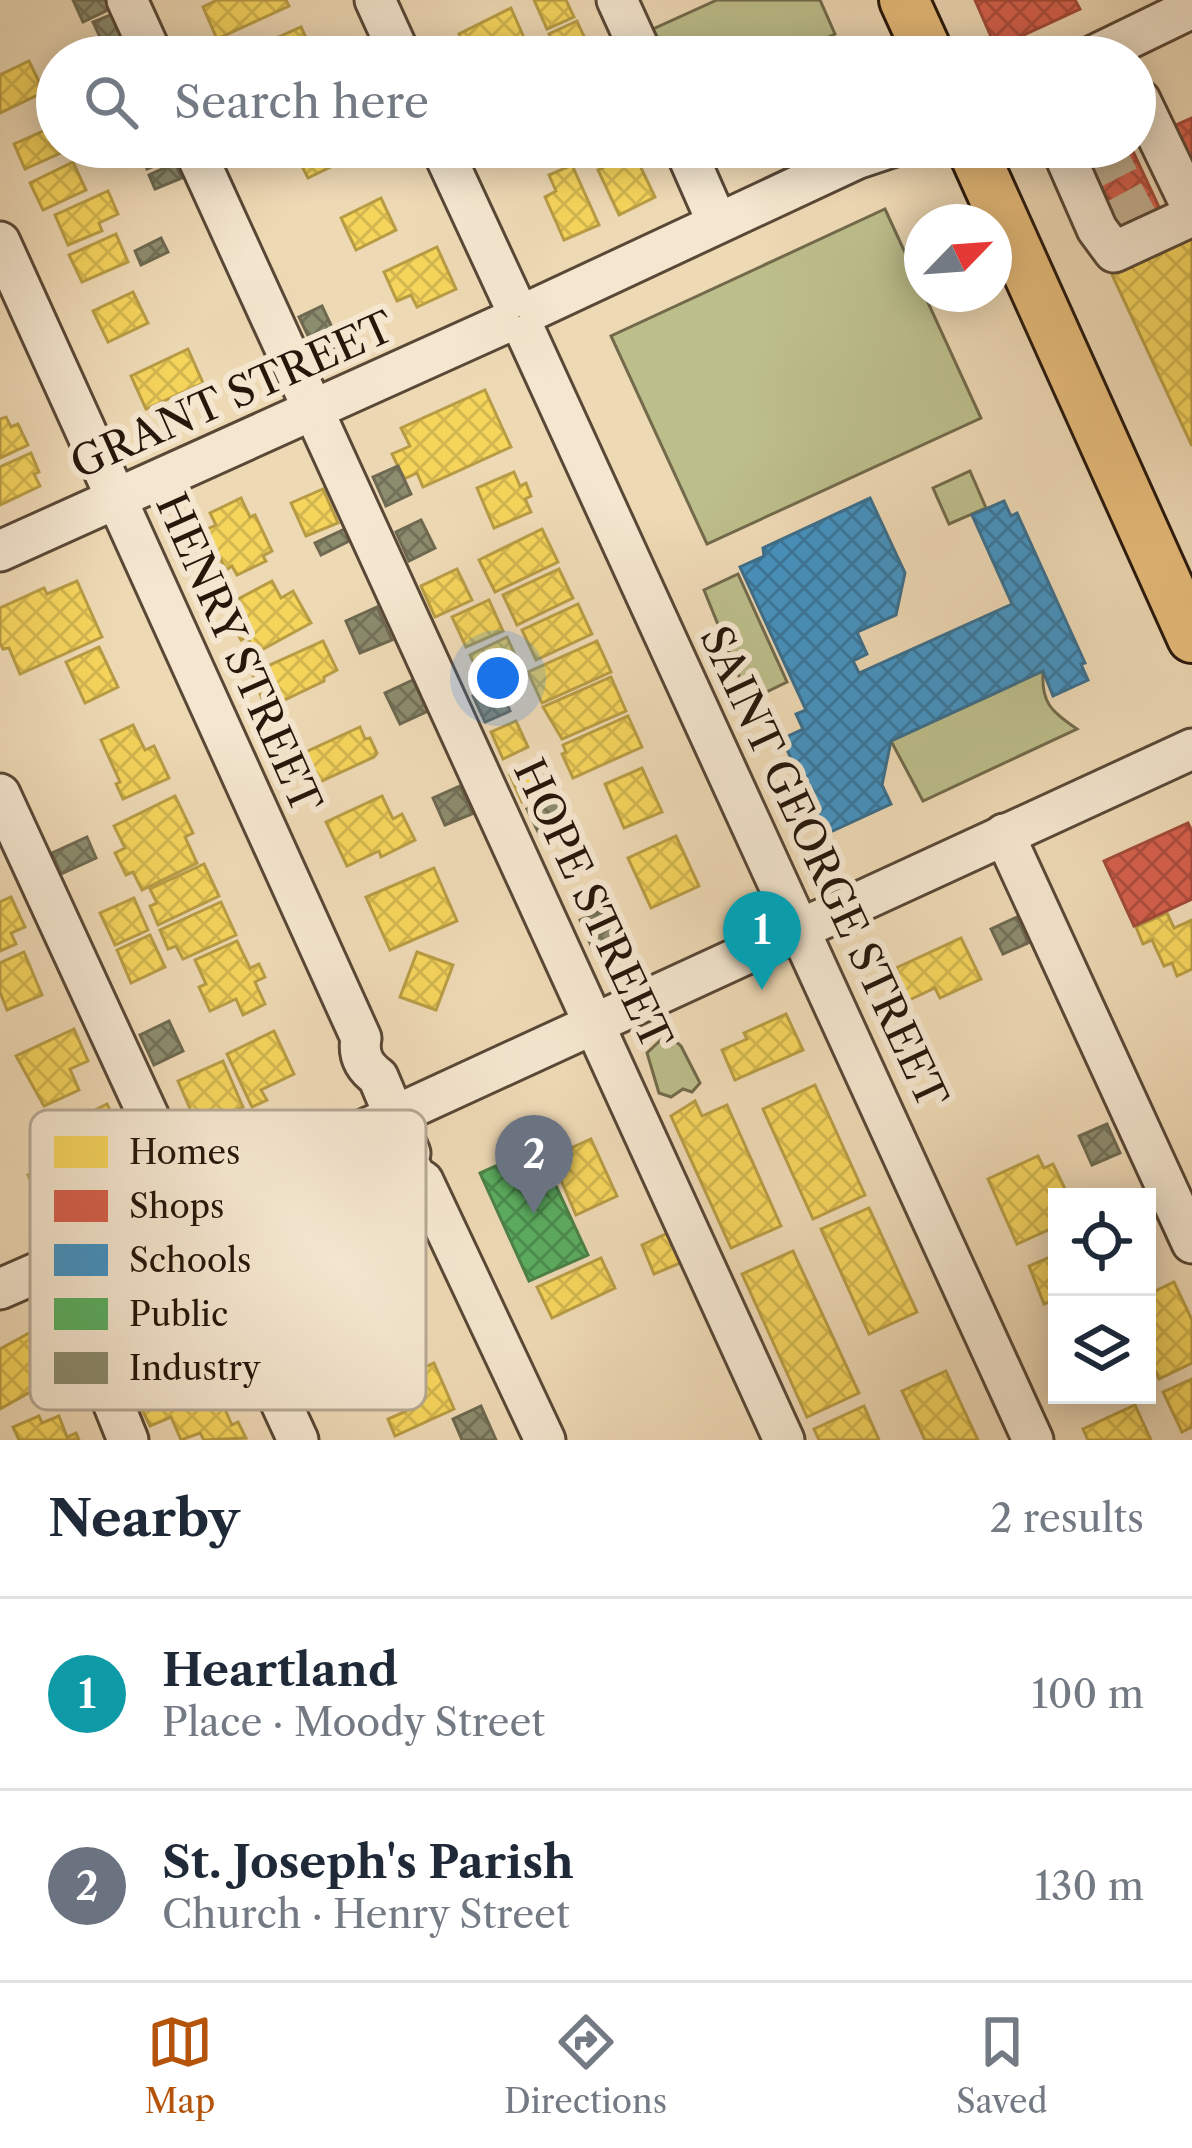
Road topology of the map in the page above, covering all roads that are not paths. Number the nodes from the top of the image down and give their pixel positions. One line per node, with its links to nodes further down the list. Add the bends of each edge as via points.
1 (127, 0): 6 (street)
2 (375, 0): 7 (street)
3 (617, 0): 8 (street)
4 (904, 0): 9 (main road)
5 (1185, 14): 10 (street)
6 (143, 36)
7 (391, 36)
8 (633, 36)
9 (920, 36)
10 (1137, 36)
11 (1156, 162): 18 (street)
12 (203, 168): 22 (street, HOPE STREET)
13 (451, 168): 21 (street, SAINT GEORGE STREET)
14 (694, 168): 19 (street)
15 (836, 168): 19 (street, GRANT STREET)
16 (980, 168): 25 (main road)
17 (1078, 168): 18 (street, via 1114,252)
18 (1180, 202)
19 (718, 222): 21 (street, GRANT STREET)
20 (0, 242): 23 (street, HENRY STREET)
21 (519, 316): 22 (street, GRANT STREET); 29 (street, SAINT GEORGE STREET)
22 (314, 412): 23 (street, GRANT STREET); 30 (street, HOPE STREET)
23 (116, 500): 24 (street, GRANT STREET); 32 (street, HENRY STREET, via 361,1038 380,1063)
24 (0, 550)
25 (1192, 638)
26 (1192, 749): 28 (street)
27 (0, 794): 31 (street)
28 (1004, 834): 29 (street); 35 (street)
29 (800, 930): 30 (street); 44 (street, SAINT GEORGE STREET)
30 (595, 1021): 33 (street); 43 (street, HOPE STREET)
31 (146, 1110)
32 (392, 1110)
33 (407, 1110)
34 (426, 1186): 42 (street, HENRY STREET)
35 (1192, 1243)
36 (30, 1277): 37 (street)
37 (0, 1289)
38 (116, 1410): 40 (street)
39 (284, 1410): 41 (street)
40 (128, 1440)
41 (298, 1440)
42 (544, 1440)
43 (784, 1440)
44 (1034, 1440)

